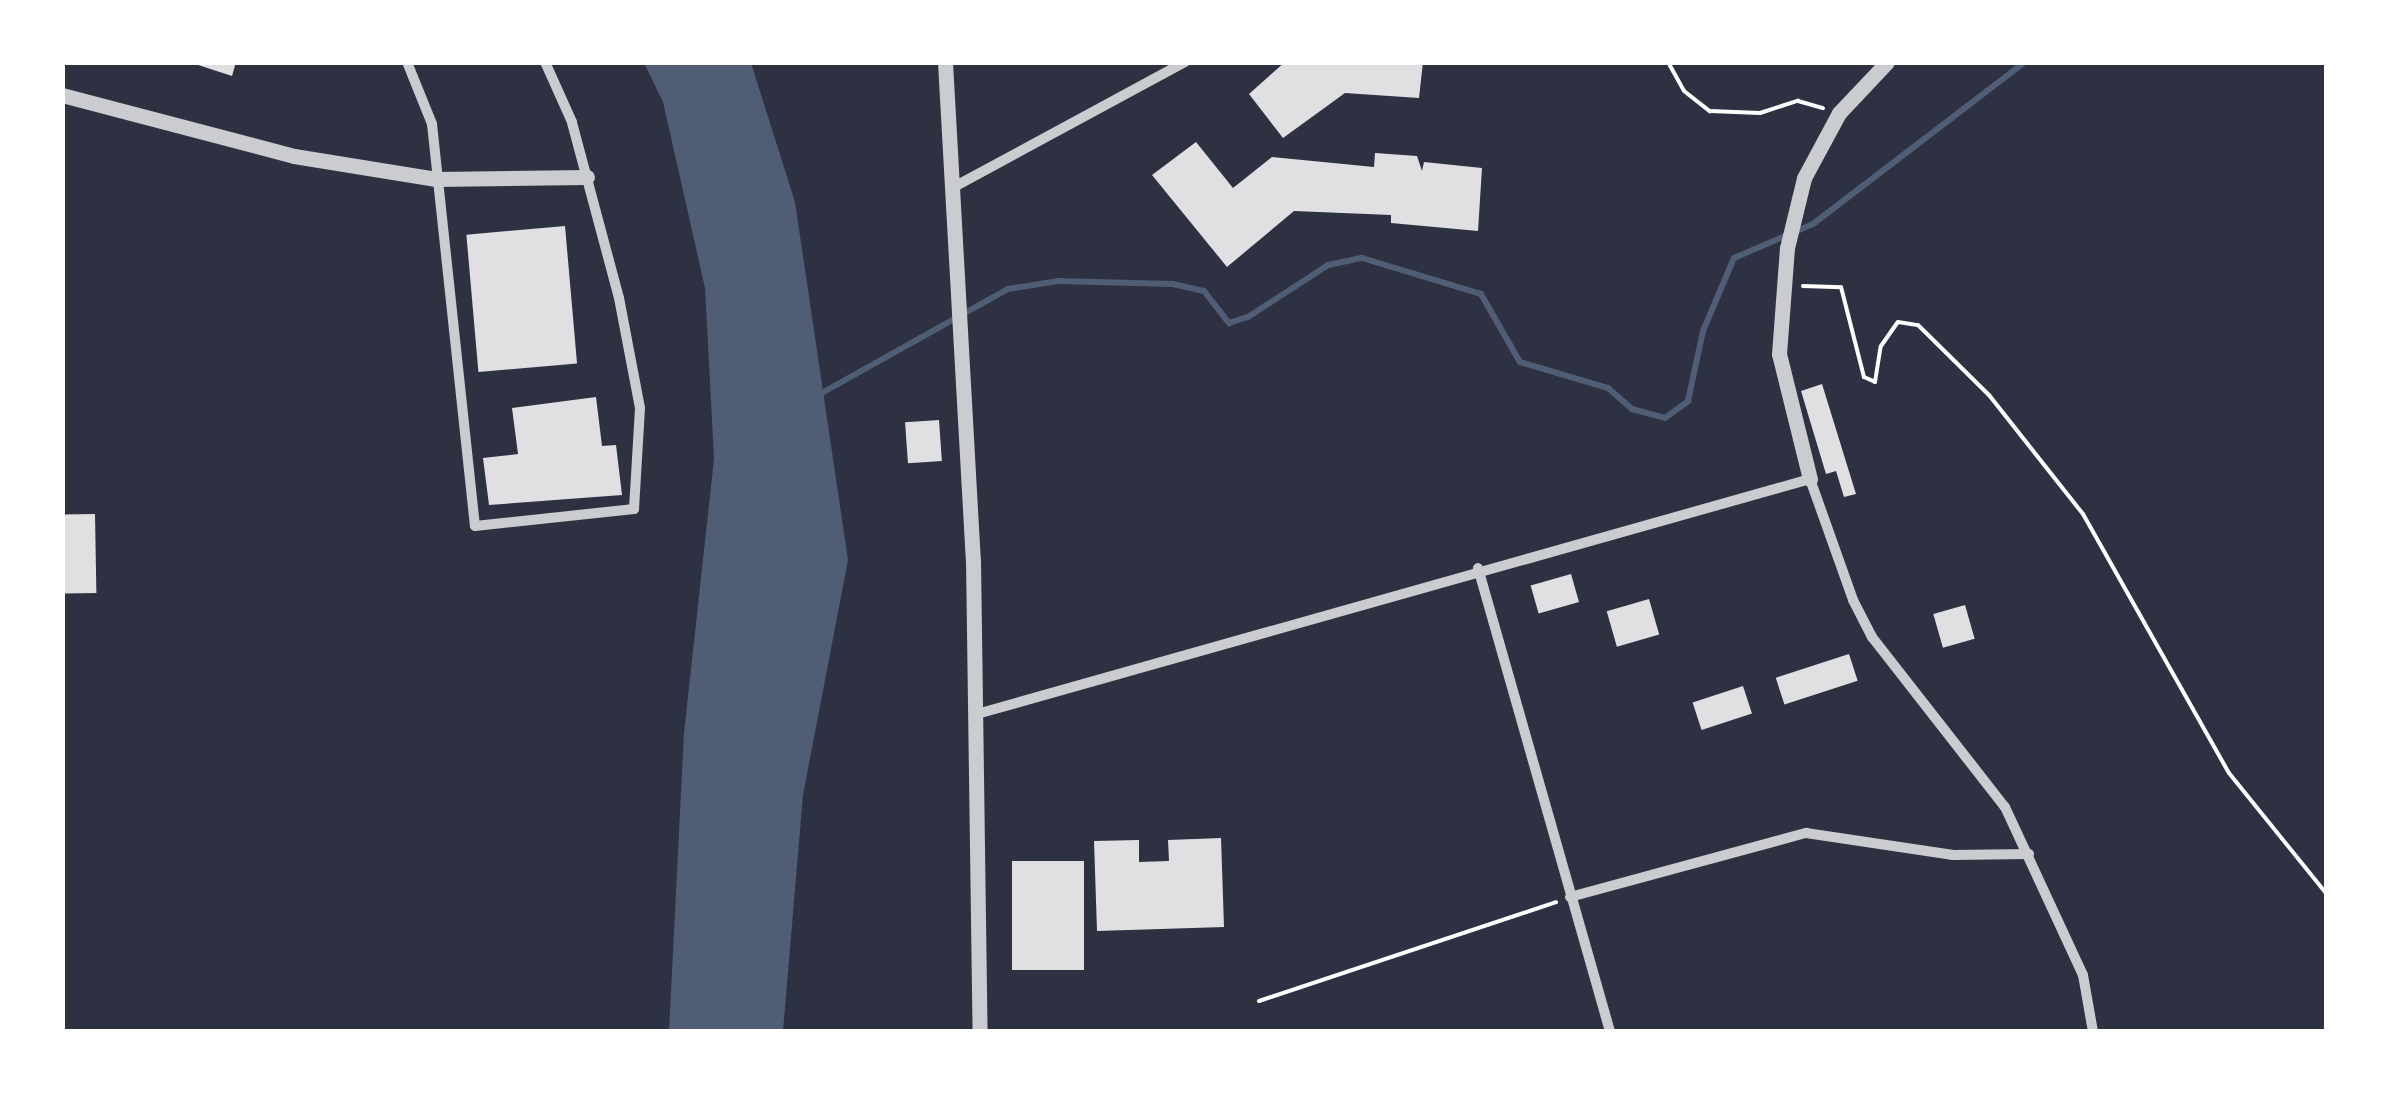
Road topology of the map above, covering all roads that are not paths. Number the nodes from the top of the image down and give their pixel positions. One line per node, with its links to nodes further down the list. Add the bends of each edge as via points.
1 (407, 62): 8 (street, via 432,124)
2 (544, 62): 7 (street)
3 (945, 62): 9 (street)
4 (1186, 62): 9 (street)
5 (1887, 62): 10 (street, via 1839,113 1804,178 1788,248 1782,385)
6 (62, 94): 8 (street, via 294,156)
7 (587, 178): 8 (street); 8 (street, via 640,408 634,509 475,526)
8 (436, 179)
9 (952, 188): 12 (street)
10 (1810, 479): 11 (street); 13 (street, via 1852,600 1872,637 1991,787)
11 (1478, 568): 12 (street); 14 (street)
12 (978, 714): 15 (street)
13 (2029, 854): 14 (street, via 1953,855 1806,833); 17 (street, via 2083,975)
14 (1570, 897): 16 (street)
15 (980, 1032)
16 (1610, 1032)
17 (2093, 1032)

